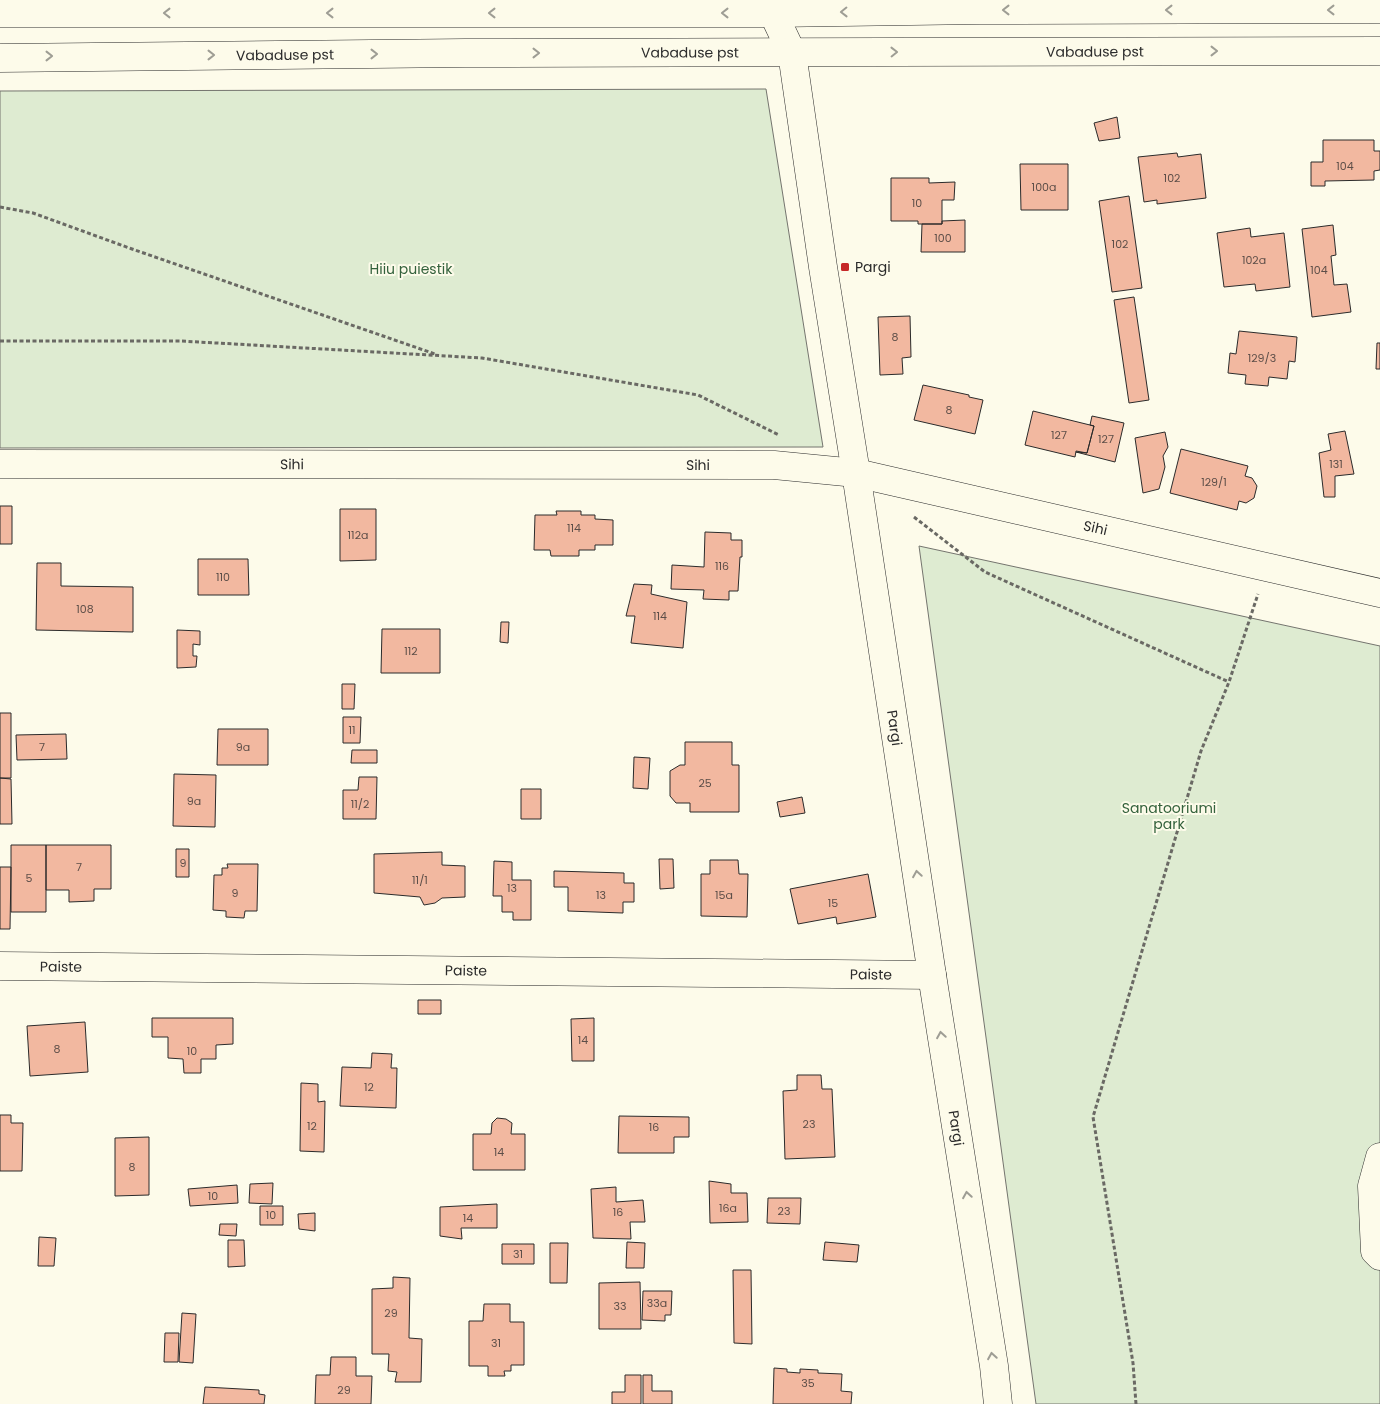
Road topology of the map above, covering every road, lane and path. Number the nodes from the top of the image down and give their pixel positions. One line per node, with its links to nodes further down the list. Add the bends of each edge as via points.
1 (773, 6): 2 (main road, one-way to 1, via 999,10); 3 (main road, one-way to 3); 5 (main road, Pargi)
2 (1380, 10)
3 (0, 13)
4 (1380, 51): 5 (main road, Vabaduse pst, one-way to 4)
5 (792, 53): 6 (main road, Vabaduse pst, one-way to 5); 12 (main road, Pargi, via 822,267)
6 (0, 58)
7 (0, 207): 9 (path, via 34,213)
8 (0, 341): 9 (path, via 181,341)
9 (440, 355): 10 (path, via 482,358 698,395)
10 (786, 438)
11 (0, 464): 12 (main road, Sihi, via 774,465)
12 (856, 473): 14 (main road, Sihi); 18 (main road, Pargi, one-way to 12)
13 (909, 514): 16 (path, via 985,572)
14 (1267, 567): 15 (main road, Sihi); 16 (path)
15 (1380, 593)
16 (1229, 682): 22 (path, via 1201,751 1093,1116 1133,1363)
17 (0, 966): 18 (main road, Paiste)
18 (932, 975): 21 (main road, Pargi, one-way to 18)
19 (1380, 1157): 20 (main road, via 1372,1186 1375,1251)
20 (1380, 1256)
21 (998, 1404)
22 (1136, 1404)

